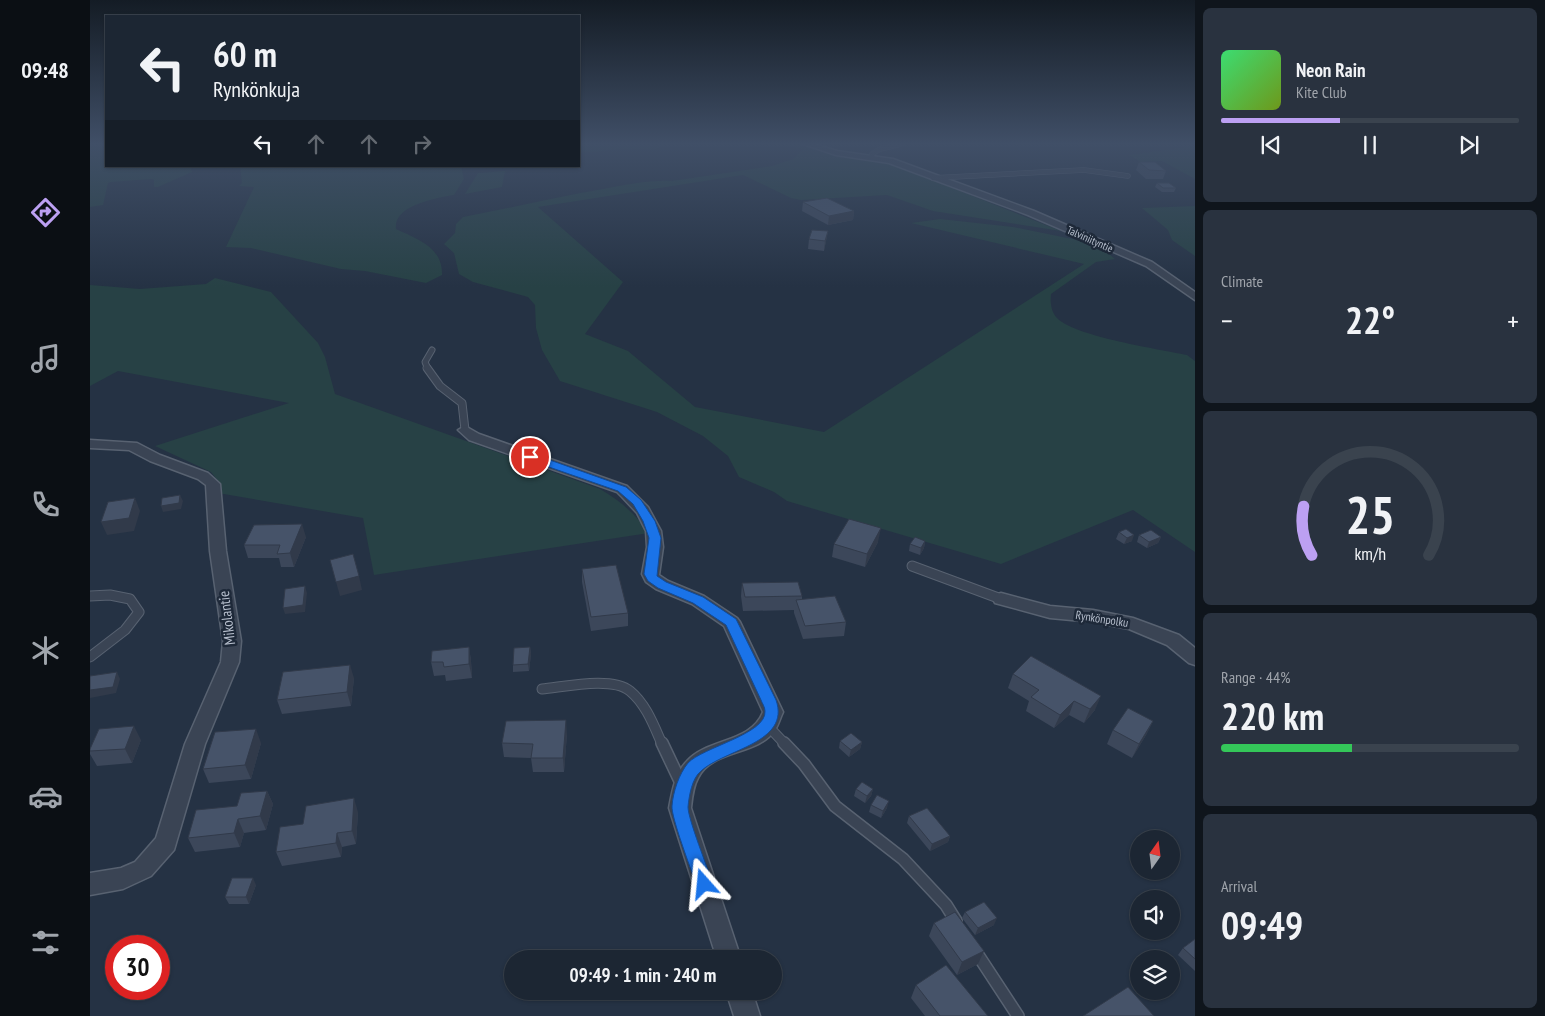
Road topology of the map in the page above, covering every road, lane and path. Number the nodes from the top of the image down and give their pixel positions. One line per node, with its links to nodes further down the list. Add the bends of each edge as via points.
1 (971, 191): 2 (street, Talviniityntie, via 1031,213 1148,264 1173,278)
2 (1195, 297)
3 (432, 350): 4 (lane, via 425,362 427,369 439,388 462,404)
4 (465, 430): 12 (street, via 474,437 622,489 637,502 655,538 652,578 698,600 731,622 768,700 772,712)
5 (90, 444): 14 (street, Mikolantie, via 132,446 203,476 213,484 215,525 232,641 230,662 195,744 166,842 143,869 123,878)
6 (912, 566): 8 (lane)
7 (90, 596): 9 (lane, via 130,599 139,612 125,630)
8 (1001, 600): 10 (street, Rynkönpolku, via 1050,612 1133,624 1173,640)
9 (90, 657)
10 (1195, 658)
11 (542, 689): 13 (lane, via 603,683 629,690 646,708)
12 (768, 726): 13 (street, via 694,767); 18 (lane, via 804,764 835,806 903,859 946,905)
13 (683, 787): 15 (street, via 680,808)
14 (90, 884)
15 (726, 950)
16 (742, 1000): 17 (street)
17 (747, 1016)
18 (1018, 1016)

